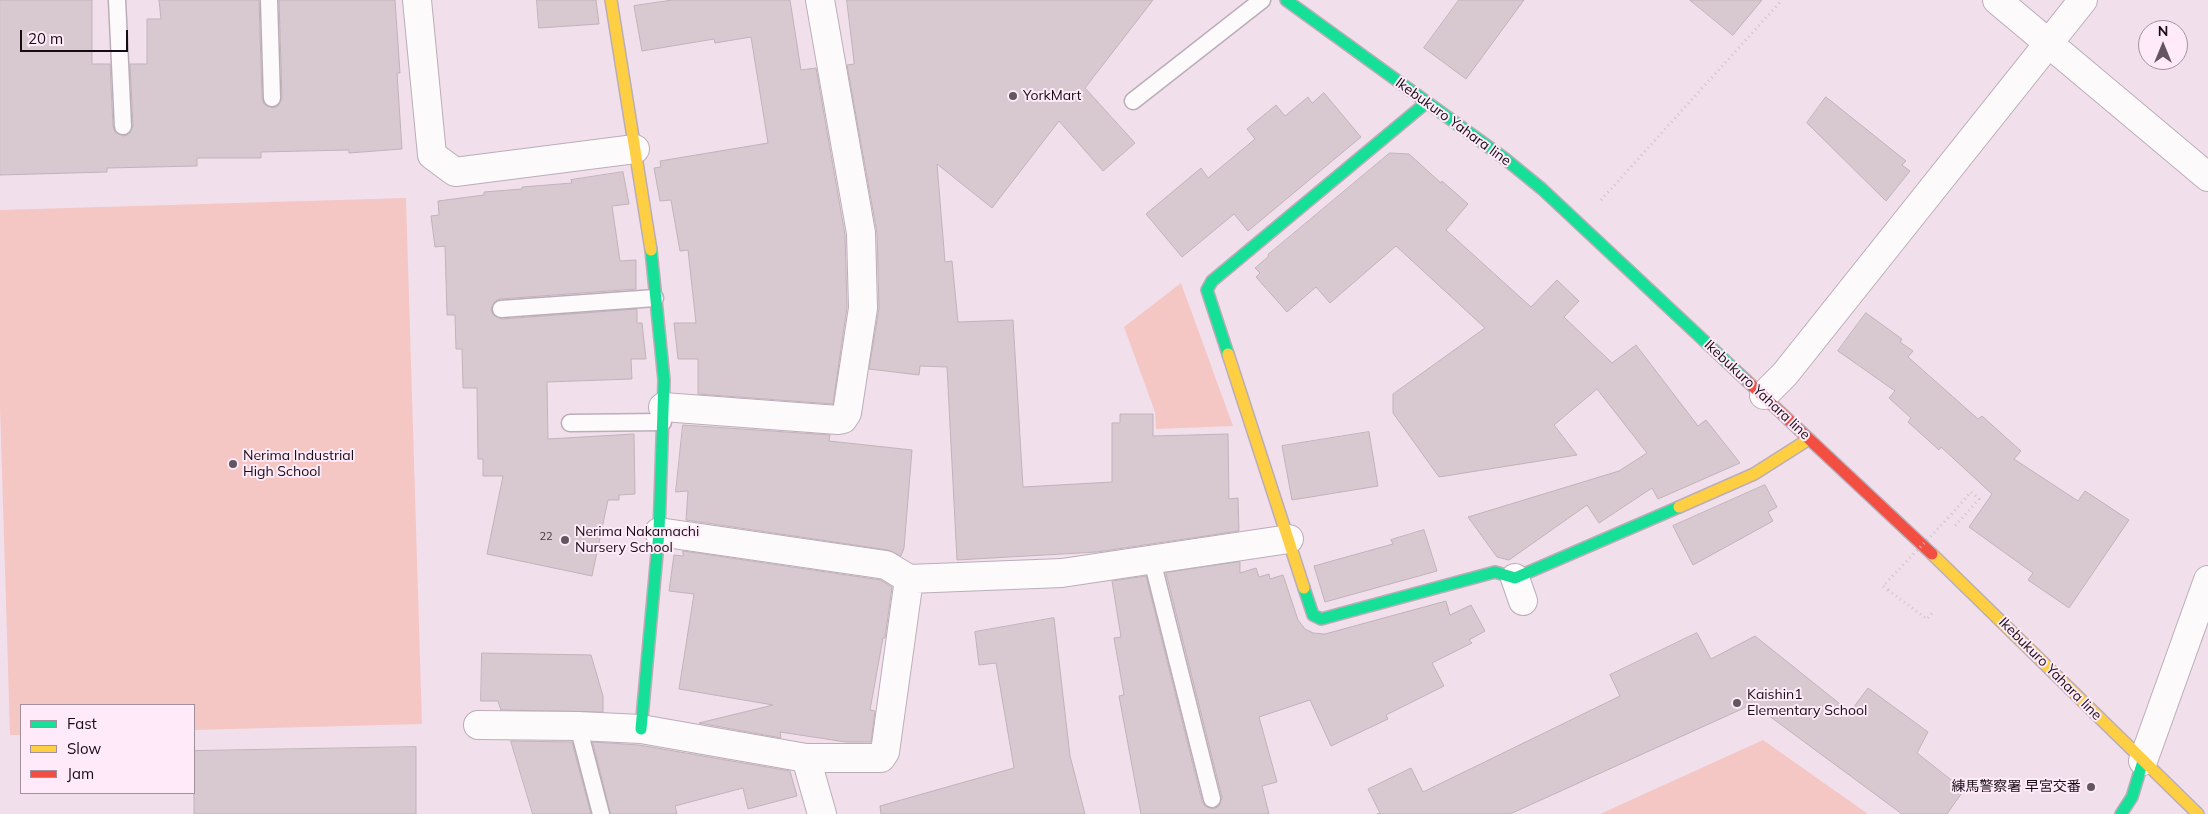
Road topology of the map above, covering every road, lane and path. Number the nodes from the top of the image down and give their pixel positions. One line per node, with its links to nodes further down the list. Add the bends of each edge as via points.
1 (117, 0): 15 (lane)
2 (269, 0): 12 (lane)
3 (417, 0): 16 (street, via 432,155 454,172)
4 (611, 0): 16 (street)
5 (820, 0): 22 (street, via 861,233 863,308 847,413 838,420)
6 (1262, 0): 13 (lane)
7 (1286, 0): 14 (street, Ikebukuro Yahara line)
8 (1782, 0): 18 (path)
9 (1998, 0): 11 (street)
10 (2083, 0): 11 (street)
11 (2049, 42): 17 (street); 21 (street, via 1785,374)
12 (272, 98)
13 (1133, 101)
14 (1427, 102): 21 (street, Ikebukuro Yahara line, via 1542,189); 27 (street, via 1212,281 1207,290)
15 (123, 126)
16 (635, 149): 19 (street, via 649,233)
17 (2208, 177)
18 (1600, 201)
19 (655, 298): 20 (lane); 22 (street, via 664,380)
20 (501, 309)
21 (1764, 395): 24 (street, Ikebukuro Yahara line)
22 (663, 414): 23 (lane); 26 (street)
23 (570, 423)
24 (1809, 439): 27 (street, via 1754,474 1519,590 1495,572 1316,618); 36 (street, Ikebukuro Yahara line, via 1970,590)
25 (1954, 528): 31 (path, bridge, via 1979,499 1971,492 1883,586 1927,619)
26 (659, 532): 29 (street, via 886,564); 34 (street)
27 (1289, 539): 28 (street)
28 (1152, 560): 29 (street, via 1062,574); 37 (lane)
29 (909, 579): 35 (street, via 885,752 881,758)
30 (2208, 580): 36 (street)
31 (1934, 611)
32 (478, 725): 33 (street)
33 (578, 726): 34 (street); 38 (lane)
34 (641, 729): 35 (street)
35 (806, 758): 39 (street)
36 (2143, 760): 40 (street, via 2132,797); 41 (street, Ikebukuro Yahara line)
37 (1212, 799)
38 (601, 814)
39 (822, 814)
40 (2121, 814)
41 (2198, 814)

